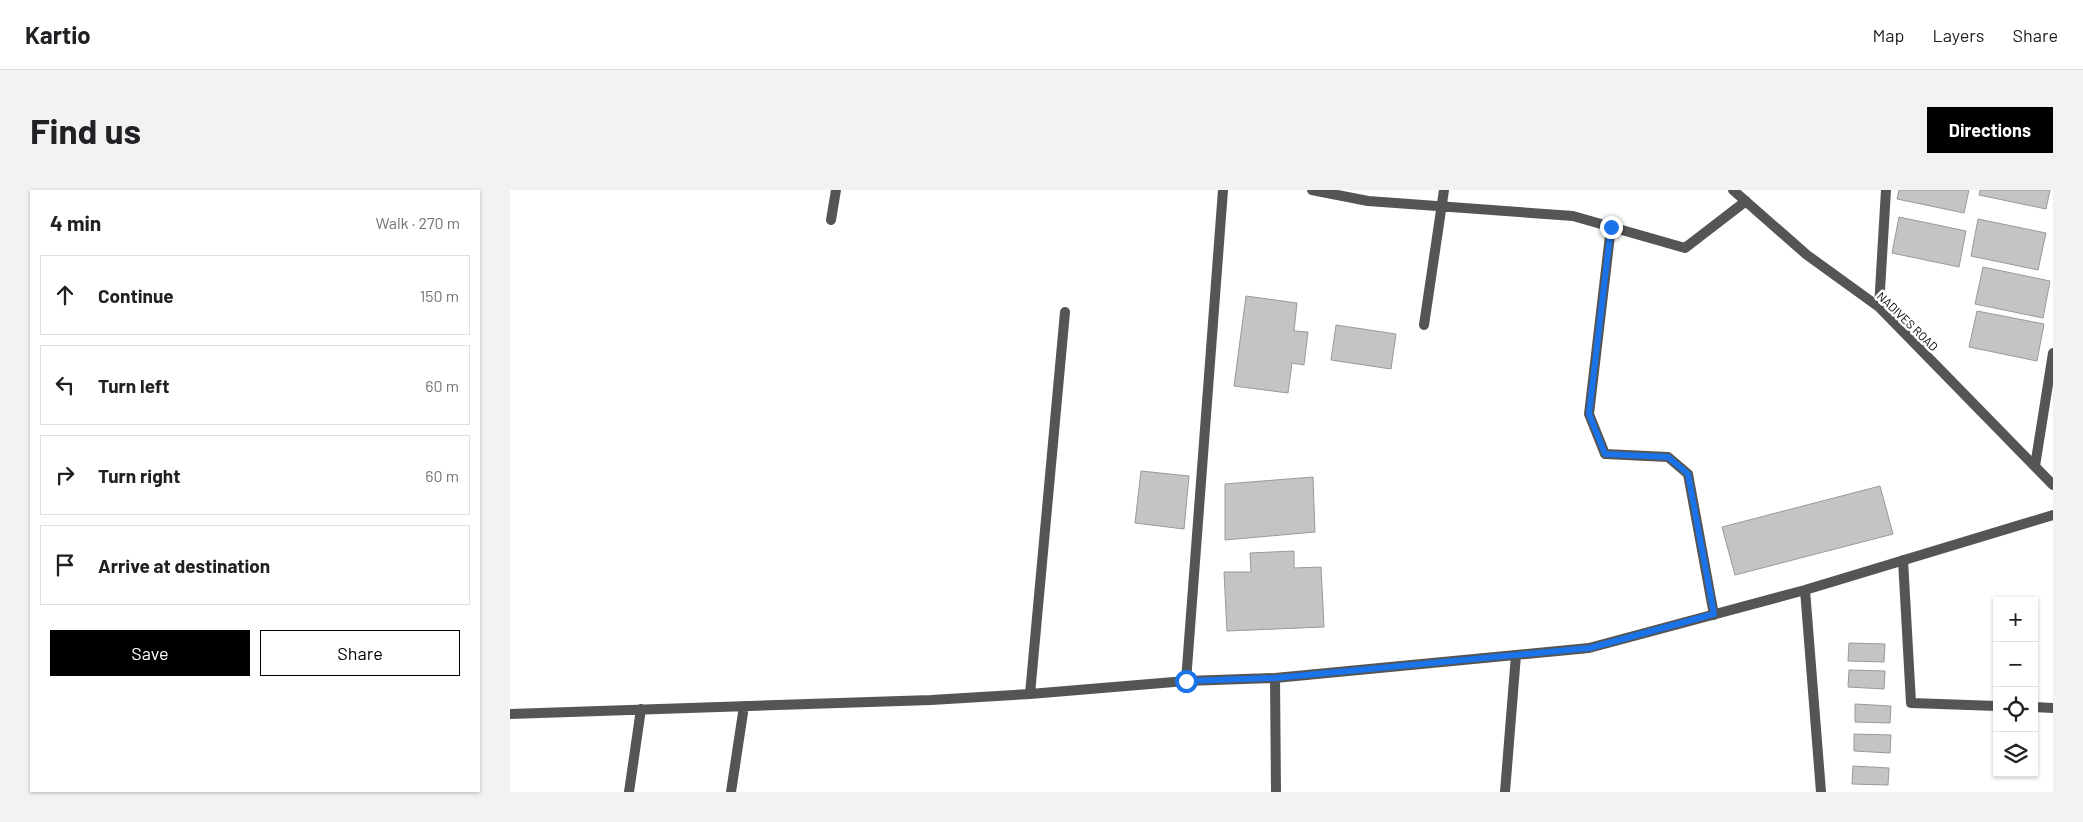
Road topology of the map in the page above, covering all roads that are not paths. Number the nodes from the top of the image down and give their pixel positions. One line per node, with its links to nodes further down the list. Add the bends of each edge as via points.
1 (836, 190): 9 (street)
2 (1223, 190): 23 (street)
3 (1312, 190): 8 (street, via 1368,200)
4 (1444, 190): 8 (street)
5 (1733, 190): 7 (street, NADIVES ROAD)
6 (1886, 190): 11 (street)
7 (1746, 201): 10 (street, via 1685,248); 11 (street, NADIVES ROAD, via 1807,255)
8 (1441, 206): 10 (street, via 1572,216); 13 (street)
9 (831, 220)
10 (1611, 227): 20 (street, via 1589,414 1605,454 1668,457 1688,474)
11 (1879, 307): 15 (street, NADIVES ROAD)
12 (1065, 312): 24 (street)
13 (1424, 325)
14 (2053, 353): 15 (street)
15 (2035, 466): 16 (street, NADIVES ROAD)
16 (2053, 485)
17 (2053, 515): 18 (street)
18 (1903, 560): 19 (street); 26 (street, via 1912,703)
19 (1805, 590): 20 (street); 35 (street)
20 (1714, 614): 21 (street, via 1590,648)
21 (1516, 656): 22 (street); 34 (street)
22 (1275, 678): 23 (street); 33 (street)
23 (1186, 681): 24 (street)
24 (1030, 694): 25 (street)
25 (744, 706): 29 (street); 32 (street)
26 (1993, 706)
27 (2038, 707): 28 (street)
28 (2053, 708)
29 (641, 709): 30 (street); 31 (street)
30 (510, 714)
31 (629, 792)
32 (731, 792)
33 (1276, 792)
34 (1505, 792)
35 (1821, 792)

